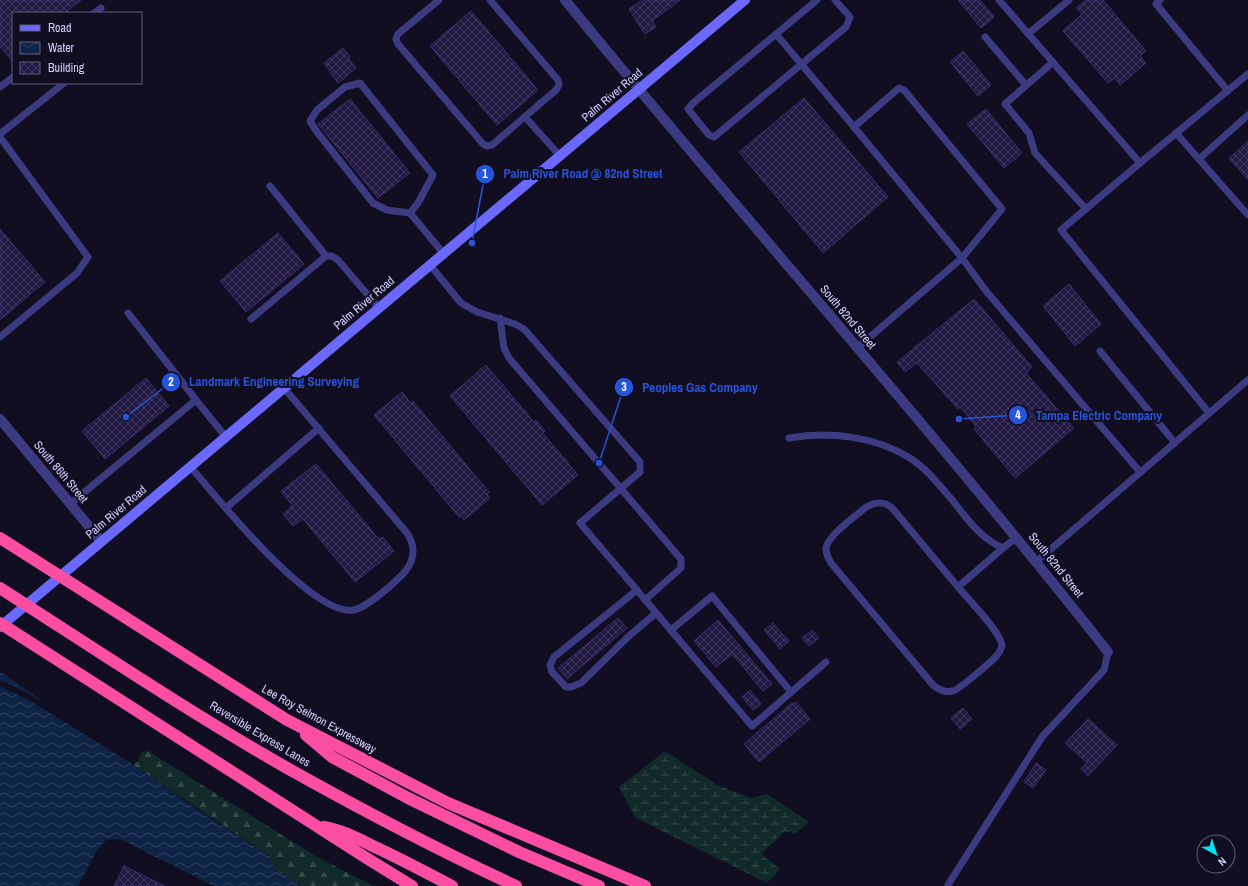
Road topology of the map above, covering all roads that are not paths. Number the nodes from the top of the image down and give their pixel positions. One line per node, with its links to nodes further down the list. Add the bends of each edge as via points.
1 (439, 0): 25 (lane, via 398,34 398,44 483,144 492,145)
2 (490, 0): 25 (lane, via 558,80 556,90)
3 (565, 0): 22 (street, South 82nd Street)
4 (745, 0): 22 (street, Palm River Road)
5 (817, 0): 12 (lane)
6 (835, 0): 16 (lane, via 850,18 849,22)
7 (999, 0): 13 (lane)
8 (1069, 0): 13 (lane)
9 (1160, 0): 23 (lane, via 1156,4)
10 (101, 8): 11 (lane)
11 (95, 12)
12 (776, 34): 16 (lane); 16 (lane, via 688,109 709,135 714,137)
13 (1028, 34): 15 (lane)
14 (985, 37): 20 (lane)
15 (1052, 62): 20 (lane); 31 (lane)
16 (801, 64): 26 (lane)
17 (1248, 74): 23 (lane)
18 (12, 78): 21 (lane)
19 (63, 84): 28 (lane)
20 (1026, 85): 33 (lane, via 1005,104 1029,133 1035,153)
21 (0, 87)
22 (639, 90): 29 (street, Palm River Road); 45 (street, South 82nd Street)
23 (1228, 91): 27 (lane)
24 (1248, 116): 30 (lane)
25 (525, 117): 29 (lane)
26 (854, 127): 38 (lane); 38 (lane, via 899,88 904,90 919,108 1002,210)
27 (1176, 133): 30 (lane); 31 (lane)
28 (0, 135): 44 (lane, via 88,257 77,273)
29 (560, 156): 36 (street, Palm River Road)
30 (1199, 159): 35 (lane)
31 (1140, 163): 33 (lane)
32 (270, 186): 37 (lane)
33 (1086, 209): 50 (lane, via 1061,230)
34 (410, 213): 34 (lane, via 433,175 360,84 346,87 317,110 310,121 373,203 387,210); 36 (lane)
35 (1248, 214)
36 (444, 254): 39 (street, Palm River Road)
37 (326, 256): 40 (lane, via 338,260); 43 (lane)
38 (962, 258): 45 (lane); 57 (lane, via 986,291)
39 (430, 265): 40 (street, Palm River Road); 42 (lane, via 461,304 477,312)
40 (379, 308): 48 (street, Palm River Road)
41 (128, 313): 49 (lane)
42 (500, 318): 58 (lane, via 504,348 509,358); 58 (lane, via 524,328 640,462 640,472)
43 (251, 319)
44 (0, 337)
45 (857, 348): 61 (street, South 82nd Street)
46 (1100, 351): 55 (lane)
47 (1248, 380): 50 (lane)
48 (284, 388): 52 (lane); 53 (street, Palm River Road)
49 (196, 400): 53 (lane); 59 (lane)
50 (1209, 413): 55 (lane)
51 (0, 419): 59 (street, South 86th Street)
52 (319, 428): 60 (lane); 60 (lane, via 412,540 413,556 408,568 386,590 355,610 341,610 306,589 291,576)
53 (226, 436): 56 (street, Palm River Road)
54 (789, 438): 64 (lane, via 812,435 848,436 881,445 909,458 935,480 978,532 992,543)
55 (1175, 443): 57 (lane)
56 (190, 466): 60 (lane); 63 (street, Palm River Road)
57 (1140, 472): 65 (lane)
58 (620, 489): 68 (lane, via 580,523); 69 (lane, via 681,560 681,568)
59 (70, 504): 63 (street, South 86th Street)
60 (226, 508)
61 (1017, 537): 64 (lane); 65 (street, South 82nd Street)
62 (0, 538): 77 (highway, Lee Roy Selmon Expressway)
63 (101, 541): 72 (street, Palm River Road)
64 (1004, 548): 66 (lane)
65 (1037, 561): 74 (street, South 82nd Street)
66 (958, 587): 66 (lane, via 892,509 883,503 866,508 832,537 826,547 831,563 933,685 946,692 956,690 997,656 1002,647 993,628)
67 (0, 588): 82 (highway, Reversible Express Lanes, via 287,768 426,842)
68 (636, 590): 69 (lane); 70 (lane, via 554,657 550,665 552,672 566,687 581,683)
69 (645, 600): 70 (lane)
70 (656, 613): 73 (lane)
71 (0, 623): 78 (highway)
72 (0, 627)
73 (671, 630): 76 (lane, via 752,726); 76 (lane, via 712,596)
74 (1108, 652): 79 (lane, via 1104,670 1042,737)
75 (826, 662): 76 (lane)
76 (791, 692)
77 (287, 720): 83 (highway, via 332,757 408,798 520,852); 84 (highway, Lee Roy Selmon Expressway, via 448,804)
78 (315, 825): 80 (highway); 81 (highway, via 333,828 350,835)
79 (948, 885)
80 (412, 886)
81 (452, 886)
82 (516, 886)
83 (599, 886)
84 (645, 886)

